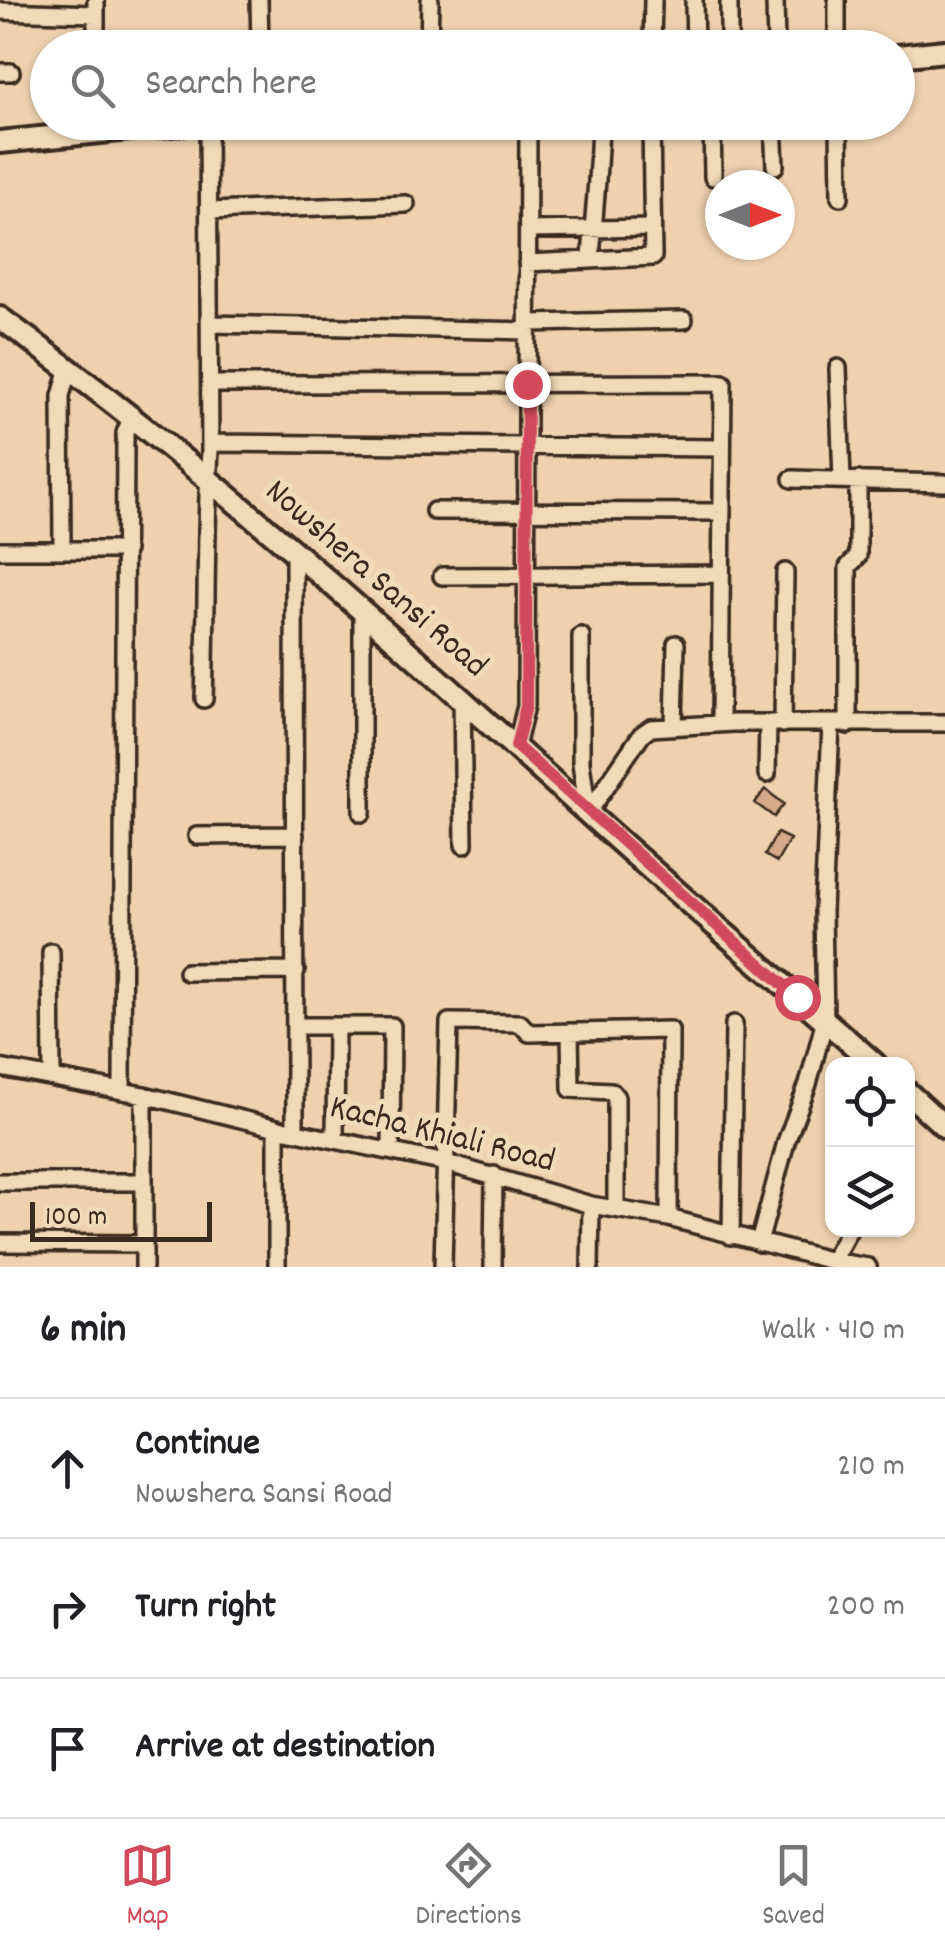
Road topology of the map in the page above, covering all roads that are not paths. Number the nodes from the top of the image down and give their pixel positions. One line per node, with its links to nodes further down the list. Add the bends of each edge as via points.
1 (259, 0): 10 (street)
2 (430, 0): 11 (street)
3 (654, 0): 12 (street)
4 (694, 0): 13 (street)
5 (729, 0): 14 (street)
6 (775, 0): 15 (street)
7 (838, 0): 16 (street)
8 (96, 7): 9 (street)
9 (0, 11)
10 (260, 30)
11 (430, 30)
12 (653, 30)
13 (695, 30)
14 (729, 30)
15 (776, 30)
16 (837, 30)
17 (945, 51): 18 (main road)
18 (915, 54)
19 (30, 138): 27 (main road)
20 (208, 140): 32 (street)
21 (528, 140): 35 (street)
22 (599, 140): 34 (street)
23 (651, 140): 33 (street)
24 (712, 140): 29 (street)
25 (774, 140): 28 (street)
26 (838, 140): 30 (street)
27 (0, 142)
28 (775, 166)
29 (713, 170)
30 (840, 197)
31 (406, 204): 32 (street)
32 (209, 210): 40 (street)
33 (651, 228): 34 (street); 36 (street, via 653,257)
34 (592, 229): 35 (street); 36 (street)
35 (528, 230): 37 (street)
36 (591, 259): 37 (street)
37 (528, 263): 41 (street)
38 (0, 318): 43 (main road, Nowshera Sansi Road)
39 (684, 320): 41 (street)
40 (210, 324): 41 (street); 44 (street)
41 (527, 327): 45 (street)
42 (838, 368): 52 (street)
43 (68, 371): 46 (main road, Nowshera Sansi Road); 58 (street, via 61,396)
44 (210, 384): 45 (street); 47 (street)
45 (527, 384): 48 (street); 49 (street, via 723,384)
46 (130, 418): 50 (main road, Nowshera Sansi Road); 59 (street)
47 (210, 443): 48 (street); 50 (street)
48 (526, 446): 49 (street); 55 (street)
49 (722, 448): 56 (street)
50 (207, 478): 60 (main road, Nowshera Sansi Road); 68 (street)
51 (792, 479): 52 (street)
52 (850, 480): 53 (street); 72 (street, via 858,556 848,568)
53 (945, 484)
54 (434, 511): 55 (street)
55 (526, 511): 56 (street); 63 (street)
56 (722, 512): 62 (street)
57 (0, 550): 58 (street)
58 (62, 550): 59 (street)
59 (126, 550): 93 (street)
60 (294, 550): 65 (main road, Nowshera Sansi Road); 79 (street)
61 (785, 572): 71 (street)
62 (721, 574): 63 (street); 70 (street)
63 (526, 575): 64 (street); 75 (street, via 526,706)
64 (442, 576)
65 (362, 609): 69 (main road, Nowshera Sansi Road); 77 (street)
66 (581, 636): 78 (street, via 581,763)
67 (676, 644): 74 (street)
68 (204, 698)
69 (462, 698): 75 (main road, Nowshera Sansi Road); 81 (street)
70 (720, 724): 71 (street); 74 (street)
71 (775, 724): 72 (street); 76 (street)
72 (839, 724): 73 (street); 85 (street, via 823,911)
73 (945, 724)
74 (674, 726): 78 (street, via 644,730)
75 (516, 746): 78 (main road, Nowshera Sansi Road)
76 (767, 774)
77 (362, 813)
78 (588, 813): 85 (main road, Nowshera Sansi Road)
79 (295, 835): 80 (street); 83 (street)
80 (196, 836)
81 (464, 844)
82 (50, 952): 92 (street)
83 (296, 971): 84 (street); 87 (street)
84 (187, 972)
85 (824, 1020): 90 (main road, Nowshera Sansi Road); 111 (street)
86 (734, 1024): 108 (street)
87 (296, 1026): 88 (street); 98 (street)
88 (336, 1026): 99 (street); 100 (street, via 392,1026)
89 (570, 1032): 101 (street, via 449,1022); 106 (street, via 571,1090 610,1091 616,1097); 107 (street, via 670,1030)
90 (867, 1057)
91 (0, 1068): 92 (street, Kacha Khiali Road)
92 (52, 1076): 93 (street, Kacha Khiali Road)
93 (122, 1090): 94 (street, Kacha Khiali Road)
94 (144, 1095): 97 (street, Kacha Khiali Road); 104 (street)
95 (915, 1106): 96 (main road)
96 (945, 1127)
97 (278, 1128): 98 (street, Kacha Khiali Road); 115 (street)
98 (295, 1130): 99 (street, Kacha Khiali Road)
99 (335, 1138): 100 (street, Kacha Khiali Road)
100 (391, 1151): 101 (street, Kacha Khiali Road)
101 (446, 1163): 102 (street, Kacha Khiali Road); 116 (street)
102 (494, 1175): 105 (street, Kacha Khiali Road); 117 (street)
103 (0, 1182): 104 (street)
104 (144, 1182): 112 (street)
105 (591, 1205): 106 (street, Kacha Khiali Road); 118 (street)
106 (616, 1209): 107 (street, Kacha Khiali Road)
107 (669, 1218): 108 (street, Kacha Khiali Road)
108 (732, 1236): 111 (street, Kacha Khiali Road)
109 (844, 1237): 113 (street)
110 (0, 1243): 112 (street)
111 (759, 1243): 113 (street, Kacha Khiali Road)
112 (144, 1244): 114 (street)
113 (832, 1261): 119 (street, Kacha Khiali Road)
114 (144, 1267)
115 (278, 1267)
116 (443, 1267)
117 (493, 1267)
118 (590, 1267)
119 (868, 1267)

